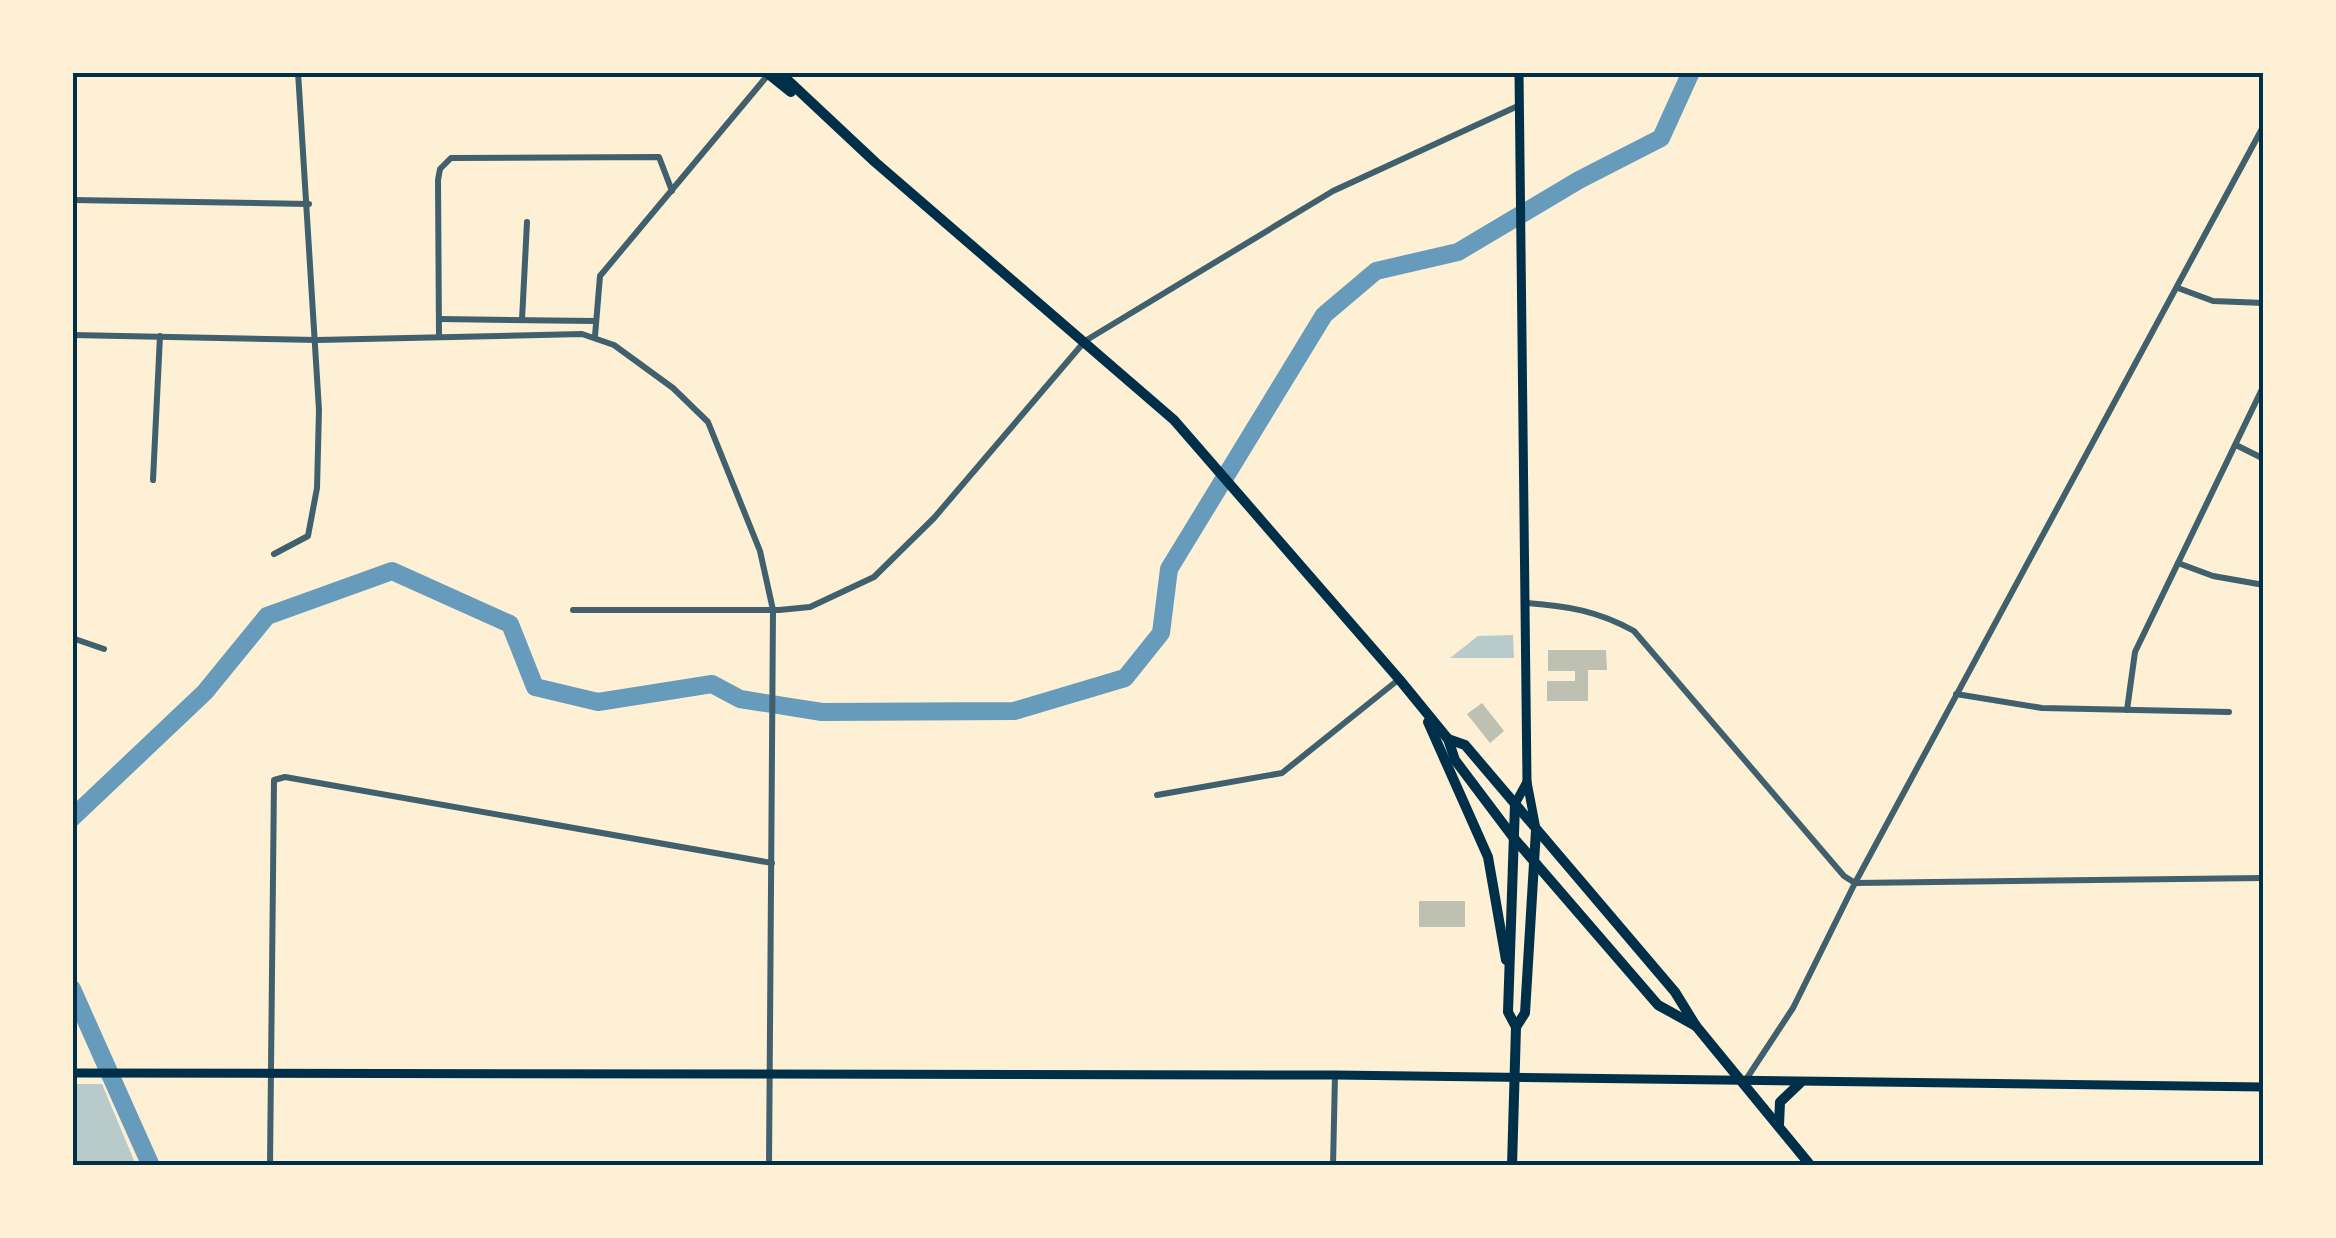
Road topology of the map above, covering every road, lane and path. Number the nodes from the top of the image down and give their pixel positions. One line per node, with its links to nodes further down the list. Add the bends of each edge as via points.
1 (298, 72): 10 (street)
2 (1519, 72): 4 (main road)
3 (771, 73): 8 (street); 22 (main road)
4 (1520, 104): 22 (street, via 1333,191); 30 (main road)
5 (2264, 125): 6 (street)
6 (2253, 144): 7 (street); 12 (street)
7 (2264, 150)
8 (672, 190): 15 (street, via 600,276); 16 (street, via 660,157 469,156 446,162 438,180)
9 (72, 200): 10 (street)
10 (310, 204): 21 (street)
11 (526, 222): 14 (street)
12 (2178, 288): 13 (street, via 2212,300); 36 (street)
13 (2264, 303)
14 (522, 320): 15 (street); 16 (street)
15 (593, 321): 19 (street)
16 (439, 323): 20 (street)
17 (72, 334): 18 (street)
18 (160, 336): 21 (street); 26 (street)
19 (596, 336): 20 (street); 32 (street, via 673,388 708,422 760,551)
20 (439, 337): 21 (street)
21 (317, 340): 27 (street, via 313,524 300,544)
22 (1085, 341): 32 (street, via 934,518 874,576 810,607); 35 (main road, via 1206,455)
23 (2264, 385): 24 (street)
24 (2236, 445): 25 (street); 28 (street)
25 (2264, 458)
26 (153, 480)
27 (274, 554)
28 (2178, 563): 29 (street); 38 (street, via 2135,652)
29 (2264, 585)
30 (1527, 603): 41 (main road); 49 (street, via 1573,606 1634,631)
31 (573, 610): 32 (street)
32 (773, 610): 47 (street)
33 (72, 638): 34 (street)
34 (104, 649)
35 (1399, 679): 37 (main road); 42 (street, via 1282,772)
36 (1956, 694): 38 (street, via 2042,708); 49 (street)
37 (1422, 707): 40 (main road); 54 (main road, via 1488,857)
38 (2128, 710): 39 (street)
39 (2229, 712)
40 (1448, 739): 43 (main road, via 1465,745); 45 (main road, via 1455,760)
41 (1527, 782): 43 (main road); 44 (main road)
42 (1157, 795)
43 (1515, 804): 44 (main road); 45 (main road)
44 (1536, 830): 46 (main road); 55 (main road, via 1675,992)
45 (1514, 837): 46 (main road); 52 (main road)
46 (1535, 861): 50 (main road); 51 (main road)
47 (772, 863): 58 (street, via 274,780); 60 (street)
48 (2264, 878): 49 (street)
49 (1855, 883): 62 (street, via 1794,1008)
50 (1557, 887): 51 (main road, via 1541,888); 55 (main road, via 1658,1005)
51 (1532, 908): 53 (main road)
52 (1512, 924): 53 (main road); 54 (main road)
53 (1531, 925): 56 (main road, via 1525,1013)
54 (1509, 996): 56 (main road)
55 (1696, 1026): 62 (main road)
56 (1516, 1027): 61 (main road)
57 (77, 1072): 58 (main road)
58 (270, 1073): 60 (main road); 67 (street)
59 (1334, 1075): 60 (main road); 61 (main road); 69 (street)
60 (770, 1076): 68 (street)
61 (1513, 1077): 62 (main road); 70 (main road)
62 (1744, 1082): 63 (main road); 65 (main road)
63 (1800, 1083): 64 (main road); 65 (main road, via 1780,1102)
64 (2264, 1088)
65 (1779, 1126): 66 (main road)
66 (1810, 1165)
67 (270, 1166)
68 (769, 1166)
69 (1333, 1166)
70 (1512, 1166)

